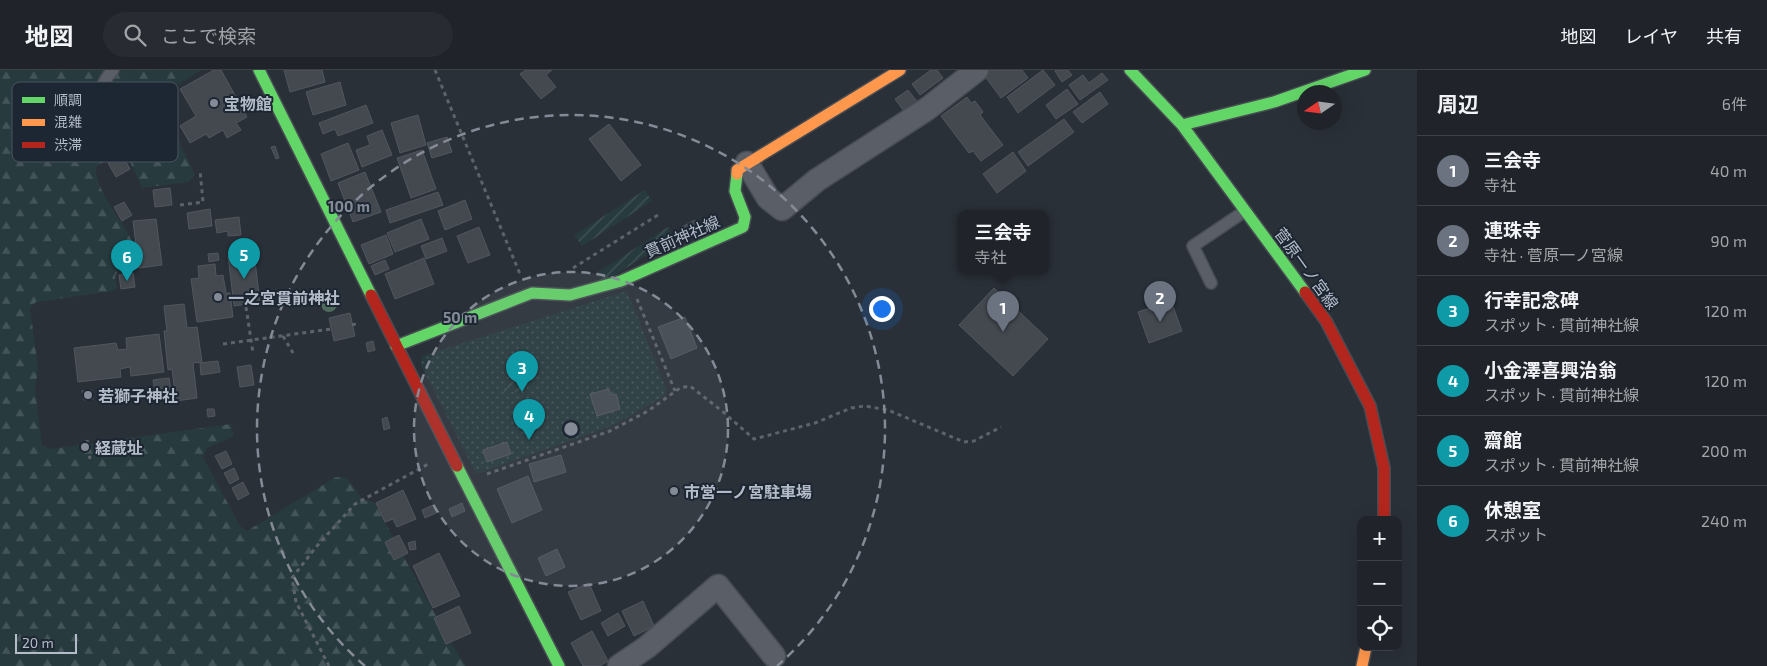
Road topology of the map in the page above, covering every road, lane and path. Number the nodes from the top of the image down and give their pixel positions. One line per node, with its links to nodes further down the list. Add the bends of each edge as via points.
1 (114, 70): 8 (lane)
2 (259, 70): 24 (main road)
3 (435, 70): 16 (path)
4 (900, 70): 10 (main road, 貫前神社線)
5 (977, 70): 10 (street, via 927,109 817,180 782,209 768,198)
6 (1130, 70): 9 (main road, 菅原一ノ宮線)
7 (1365, 70): 9 (main road, via 1274,102)
8 (104, 82)
9 (1182, 125): 13 (main road, 菅原一ノ宮線)
10 (747, 163): 17 (main road, 貫前神社線, via 737,170 735,191 745,217 743,228)
11 (200, 170): 12 (path, via 203,202)
12 (180, 205)
13 (1245, 210): 18 (lane, via 1193,246); 33 (main road, 菅原一ノ宮線, via 1326,321 1370,406 1384,468)
14 (658, 215): 15 (path)
15 (585, 260)
16 (521, 277)
17 (628, 278): 24 (main road, 貫前神社線, via 570,295 532,294); 27 (path)
18 (1211, 283)
19 (246, 307): 22 (path)
20 (331, 329): 21 (path)
21 (283, 336): 22 (path); 26 (path)
22 (251, 340): 23 (path); 25 (path)
23 (223, 344)
24 (396, 346): 29 (main road)
25 (252, 353)
26 (293, 353)
27 (675, 391): 28 (path, via 690,386 695,388 754,439 865,406 888,410 964,442 974,441); 32 (path, via 648,411 610,431)
28 (1001, 427)
29 (442, 437): 32 (main road); 36 (path, via 431,462 355,504 292,578 296,602)
30 (87, 440): 31 (path)
31 (90, 459)
32 (465, 482): 37 (main road)
33 (1384, 516)
34 (1365, 651): 39 (main road)
35 (774, 656): 38 (street, via 718,586)
36 (329, 666)
37 (559, 666)
38 (619, 666)
39 (1362, 666)

